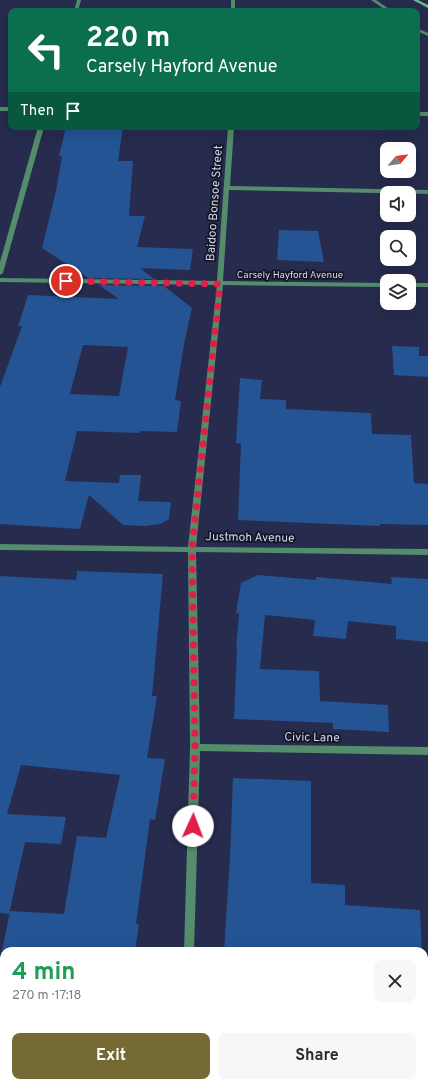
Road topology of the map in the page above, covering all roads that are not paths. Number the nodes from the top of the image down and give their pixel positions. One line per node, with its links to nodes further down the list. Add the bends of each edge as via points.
1 (373, 0): 4 (street)
2 (417, 1): 3 (main road); 5 (main road)
3 (428, 1)
4 (385, 8)
5 (428, 8)
6 (40, 130): 10 (street)
7 (231, 130): 8 (street, Baidoo Bonsoe Street)
8 (228, 188): 9 (street); 12 (street, Baidoo Bonsoe Street)
9 (428, 192)
10 (0, 273)
11 (0, 280): 12 (street, Carsely Hayford Avenue)
12 (220, 284): 13 (street, Carsely Hayford Avenue); 17 (street, Baidoo Bonsoe Street)
13 (380, 285)
14 (416, 285): 15 (street)
15 (428, 285)
16 (0, 547): 17 (street, Justmoh Avenue)
17 (192, 548): 18 (street, Justmoh Avenue); 19 (street, Baidoo Bonsoe Street)
18 (428, 552)
19 (195, 747): 20 (street, Civic Lane); 21 (street, Baidoo Bonsoe Street)
20 (428, 751)
21 (189, 947)

